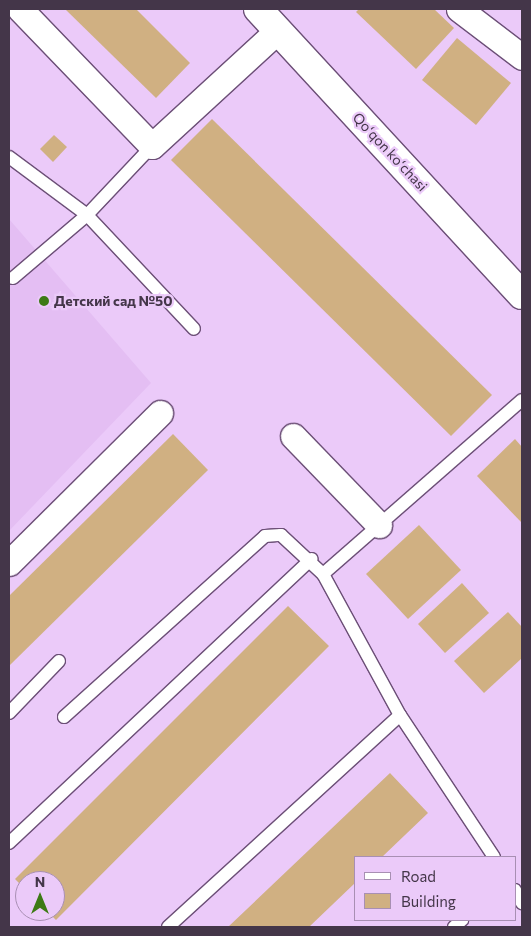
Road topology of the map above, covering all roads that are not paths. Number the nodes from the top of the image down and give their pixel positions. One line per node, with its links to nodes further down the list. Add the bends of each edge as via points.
1 (20, 9): 6 (street)
2 (258, 9): 4 (street, Qoʻqon koʻchasi)
3 (459, 9): 5 (street)
4 (278, 31): 6 (street); 10 (street, Qoʻqon koʻchasi)
5 (522, 58)
6 (152, 146): 8 (lane)
7 (9, 157): 8 (lane)
8 (87, 215): 9 (lane); 11 (lane)
9 (13, 278)
10 (522, 295)
11 (194, 328)
12 (522, 400): 15 (lane)
13 (160, 413): 17 (street)
14 (293, 436): 15 (street)
15 (379, 525): 18 (lane)
16 (311, 559): 18 (lane); 22 (lane, via 281,535 265,536); 23 (lane)
17 (9, 563)
18 (322, 574): 21 (lane)
19 (59, 661): 20 (lane)
20 (9, 713)
21 (400, 715): 24 (lane); 27 (lane)
22 (64, 717)
23 (9, 844)
24 (493, 856)
25 (516, 892): 26 (lane)
26 (522, 903)
27 (168, 927)

